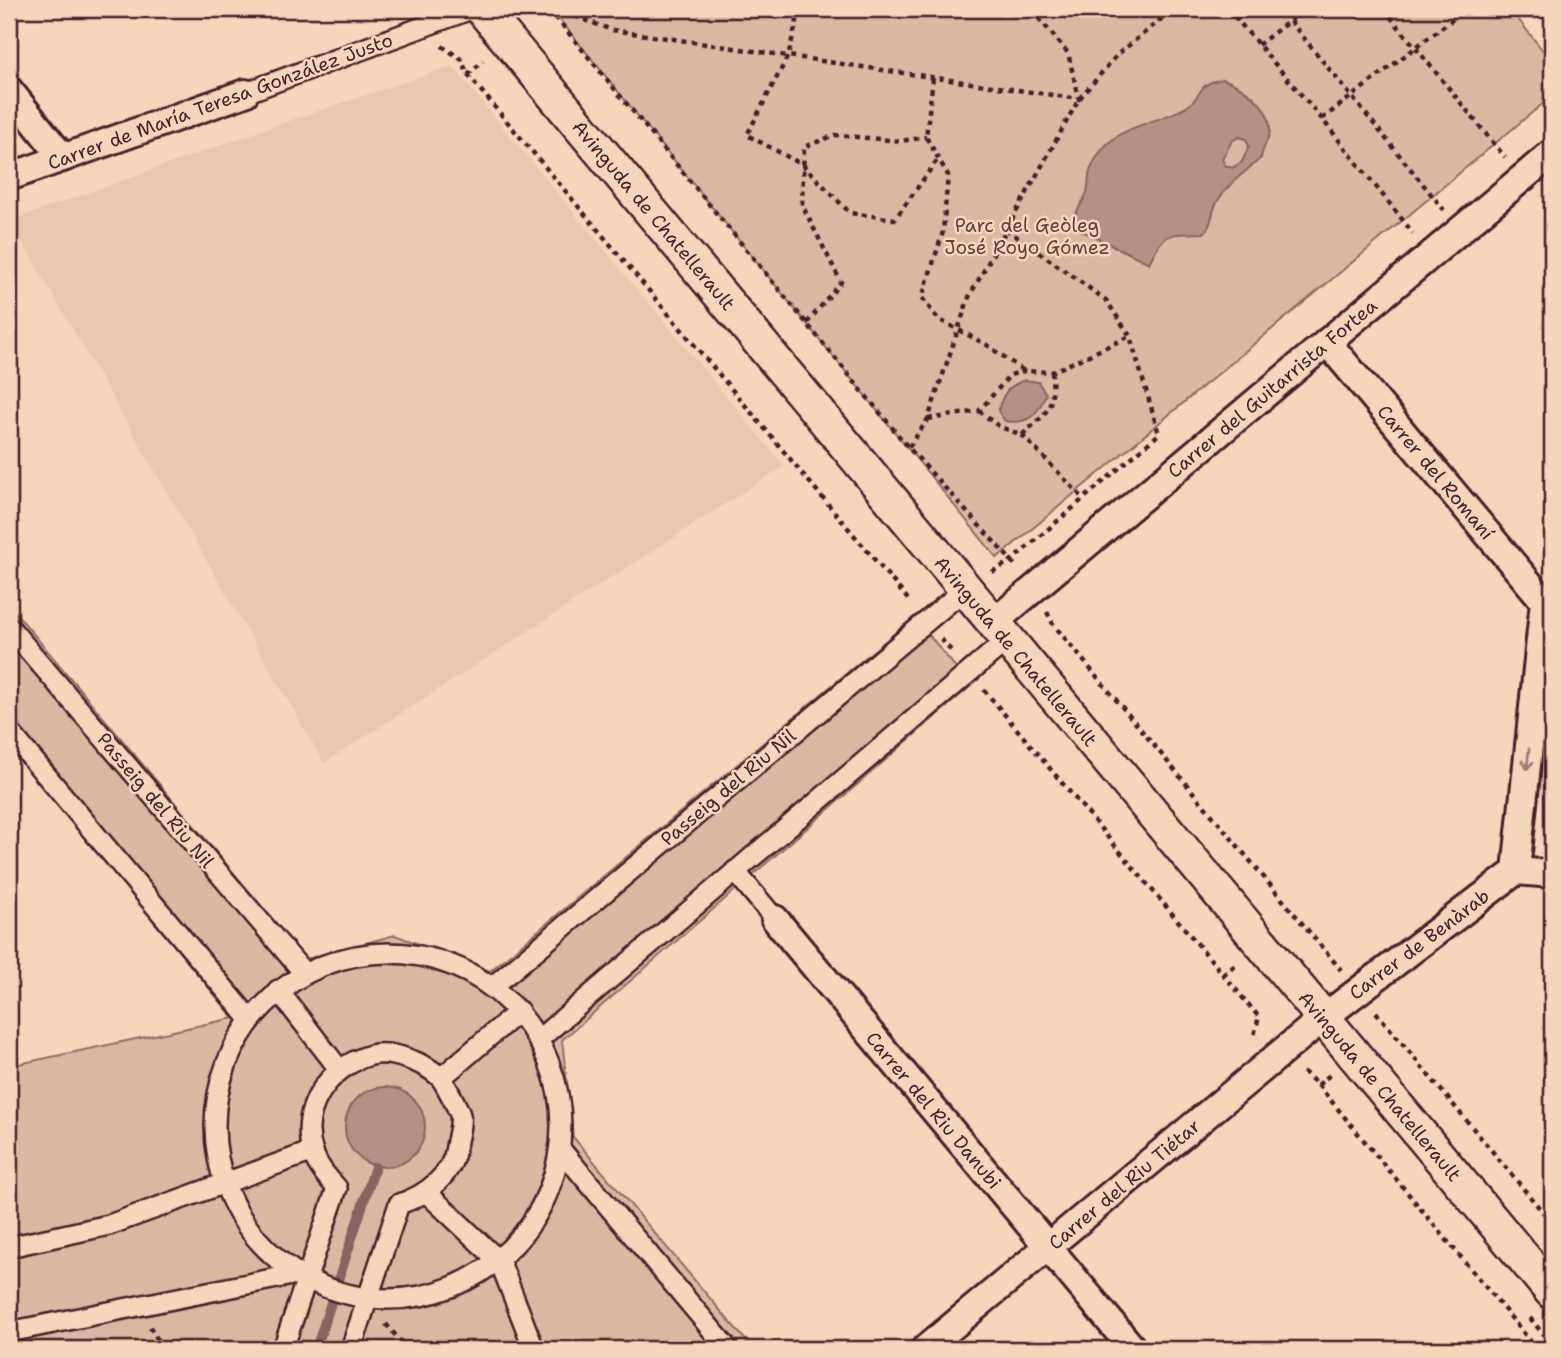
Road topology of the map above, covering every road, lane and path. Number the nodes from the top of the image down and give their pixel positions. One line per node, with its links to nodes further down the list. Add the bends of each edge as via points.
1 (471, 9): 18 (street, Carrer de María Teresa González Justo)
2 (482, 9): 43 (street, Avinguda de Chatellerault)
3 (556, 9): 14 (path, via 612,30)
4 (800, 9): 14 (path)
5 (1031, 9): 20 (path, via 1068,53)
6 (1174, 9): 20 (path, via 1118,54)
7 (1228, 9): 12 (path)
8 (1305, 9): 11 (path)
9 (1384, 9): 13 (path)
10 (1466, 9): 13 (path)
11 (1290, 21): 12 (path); 19 (path)
12 (1258, 45): 21 (path)
13 (1416, 47): 19 (path); 28 (path)
14 (788, 56): 16 (path); 26 (path, via 747,135)
15 (468, 75): 45 (path)
16 (933, 78): 20 (path); 22 (path)
17 (9, 90): 24 (street)
18 (245, 93): 24 (street, Carrer de María Teresa González Justo)
19 (1352, 96): 21 (path); 30 (path)
20 (1079, 100): 29 (path)
21 (1322, 119): 31 (path)
22 (926, 137): 25 (path); 26 (path, via 901,141 835,135 804,147)
23 (1552, 153): 28 (street, Carrer del Guitarrista Fortea)
24 (63, 158): 27 (street, Carrer de María Teresa González Justo)
25 (939, 159): 26 (path, via 895,219 850,213); 33 (path, via 948,176 943,232 922,298 938,319)
26 (803, 165): 32 (path, via 802,205 841,282)
27 (9, 177)
28 (1522, 178): 30 (street, Carrer del Guitarrista Fortea)
29 (1006, 229): 33 (path, via 969,296); 34 (path, via 1106,300)
30 (1461, 230): 31 (street, Carrer del Guitarrista Fortea)
31 (1431, 255): 35 (street, Carrer del Guitarrista Fortea)
32 (807, 323)
33 (959, 330): 36 (path); 39 (path)
34 (1130, 335): 37 (path); 42 (path, via 1159,434)
35 (1327, 342): 44 (street, Carrer del Romaní); 47 (street, Carrer del Guitarrista Fortea)
36 (1024, 371): 37 (path); 38 (path, via 1010,375)
37 (1052, 372): 40 (path, via 1053,396 1047,413)
38 (979, 411): 39 (path); 40 (path, via 1000,427)
39 (928, 419): 41 (path)
40 (1022, 435): 42 (path)
41 (908, 447)
42 (1084, 499): 43 (path, via 1011,561)
43 (965, 589): 45 (street, Passeig del Riu Nil); 47 (street, Avinguda de Chatellerault)
44 (1548, 602): 50 (street, one-way to 50)
45 (926, 620): 48 (path); 55 (street, Passeig del Riu Nil)
46 (9, 627): 54 (street, Passeig del Riu Nil)
47 (1000, 631): 48 (street); 59 (street, Avinguda de Chatellerault)
48 (969, 673): 51 (street); 61 (path, via 1259,1017 1254,1035)
49 (9, 731): 58 (street)
50 (1516, 871): 52 (street); 59 (street, Carrer de Benàrab)
51 (735, 872): 53 (street, Carrer del Riu Danubi); 60 (street)
52 (1552, 874)
53 (775, 919): 69 (street, Carrer del Riu Danubi)
54 (304, 972): 55 (street, via 367,953 433,958); 56 (street)
55 (492, 986): 57 (street)
56 (278, 990): 58 (street); 62 (street)
57 (519, 1011): 60 (street); 63 (street)
58 (249, 1018): 66 (street, via 221,1069 211,1127)
59 (1323, 1018): 61 (street, Carrer del Riu Tiétar); 72 (street, Avinguda de Chatellerault)
60 (539, 1039): 65 (street, via 560,1093)
61 (1274, 1059): 69 (street, Carrer del Riu Tiétar); 81 (path, via 1289,1078 1305,1073 1318,1085)
62 (339, 1069): 63 (street, via 373,1054 410,1058); 64 (street, via 319,1092 310,1121)
63 (441, 1078): 67 (street, via 460,1117 455,1160)
64 (313, 1151): 66 (street); 71 (street, via 337,1188)
65 (562, 1151): 70 (street, via 541,1213); 78 (street)
66 (221, 1184): 68 (street, via 109,1225); 71 (street)
67 (427, 1193): 70 (street); 73 (street, via 399,1203)
68 (9, 1247)
69 (1048, 1247): 79 (street, Carrer del Riu Tiétar); 80 (street, Carrer del Riu Danubi)
70 (500, 1262): 73 (street, via 438,1296); 77 (street)
71 (308, 1280): 73 (street); 74 (street); 75 (street)
72 (1552, 1292)
73 (367, 1302): 76 (street)
74 (9, 1332)
75 (283, 1349)
76 (351, 1349)
77 (534, 1349)
78 (728, 1349)
79 (925, 1349)
80 (1133, 1349)
81 (1537, 1349)

